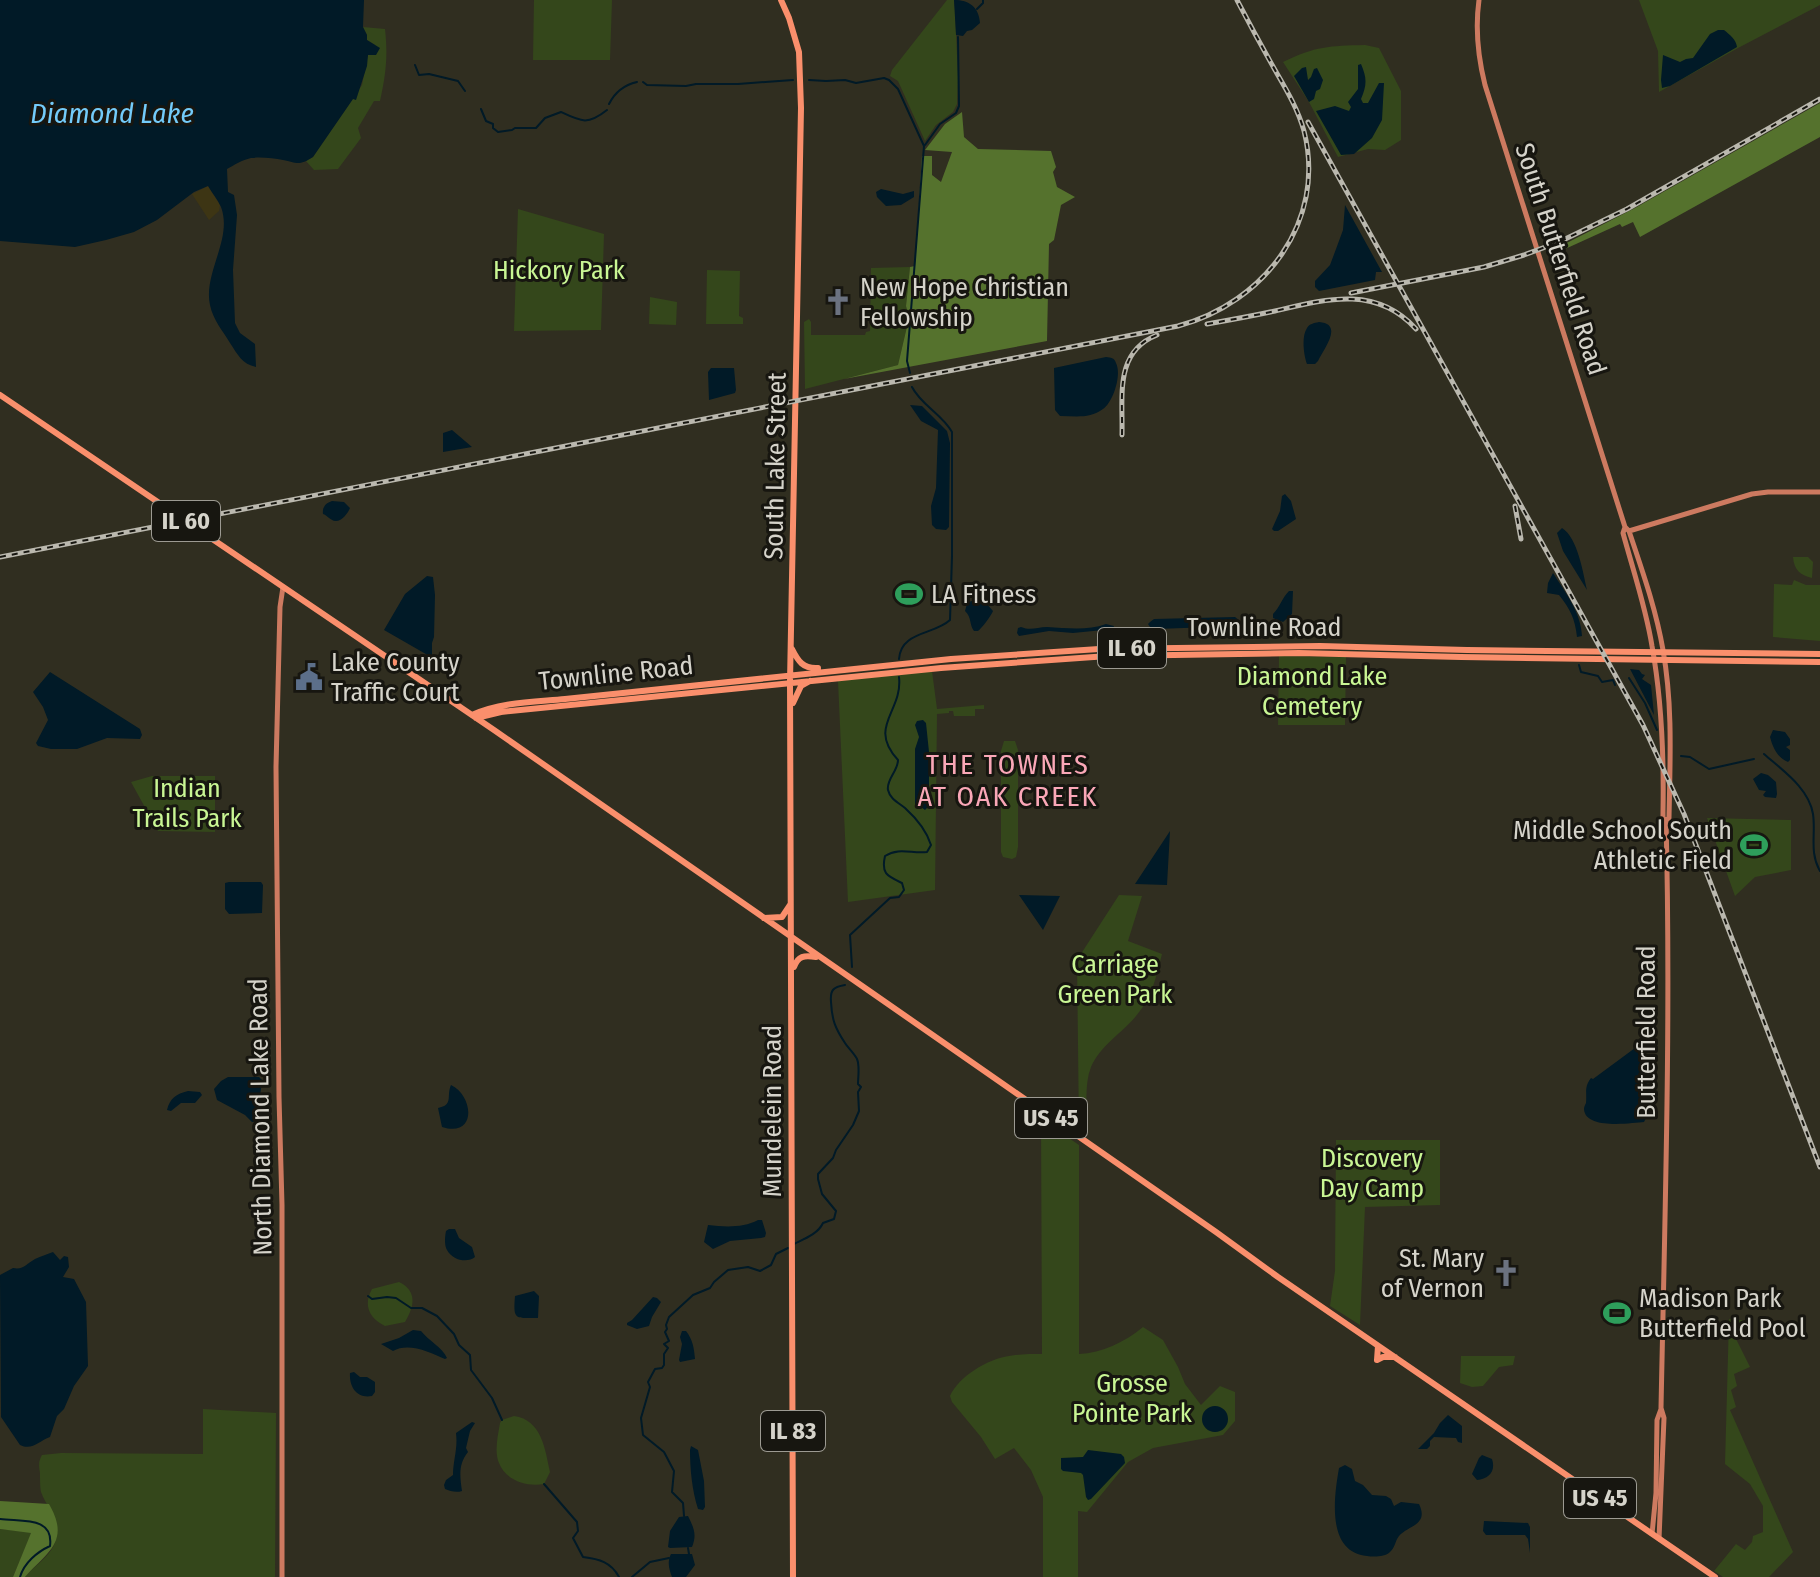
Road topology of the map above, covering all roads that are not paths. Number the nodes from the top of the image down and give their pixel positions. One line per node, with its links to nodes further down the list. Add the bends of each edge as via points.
1 (781, 0): 7 (main road, South Lake Street, via 799,52 801,108)
2 (1479, 0): 5 (main road, South Butterfield Road, via 1478,50 1485,85)
3 (0, 395): 6 (main road, IL 60)
4 (1820, 492): 5 (main road, via 1743,496)
5 (1627, 529): 9 (main road, South Butterfield Road, via 1623,533); 10 (main road, South Butterfield Road)
6 (283, 587): 17 (main road, IL 60); 30 (main road, North Diamond Lake Road, via 276,767)
7 (791, 647): 12 (main road, via 806,667); 13 (main road, South Lake Street)
8 (1820, 654): 10 (main road, Townline Road / IL 60)
9 (1654, 655): 10 (main road, Townline Road / IL 60); 12 (main road, Townline Road / IL 60, via 1179,647); 14 (main road, Townline Road / IL 60, via 1119,655); 19 (main road, South Butterfield Road)
10 (1664, 655): 11 (main road, Townline Road / IL 60); 19 (main road, Butterfield Road, via 1671,737)
11 (1820, 662)
12 (842, 670): 13 (main road, Townline Road / IL 60)
13 (790, 678): 14 (main road, Townline Road / IL 60); 15 (main road, Townline Road / IL 60); 16 (main road, South Lake Street); 17 (main road, Townline Road / IL 60, via 508,705)
14 (813, 680): 16 (main road, via 801,686)
15 (501, 712): 17 (main road, Townline Road / IL 60); 18 (main road)
16 (790, 714): 20 (main road, South Lake Street)
17 (474, 717): 18 (main road)
18 (494, 730): 21 (main road)
19 (1666, 820): 27 (main road, Butterfield Road)
20 (791, 903): 21 (main road, via 782,917); 22 (main road, South Lake Street)
21 (764, 918): 22 (main road)
22 (791, 937): 23 (main road, US 45); 24 (main road, Mundelein Road / IL 83)
23 (820, 957): 24 (main road, via 799,957); 25 (main road, US 45)
24 (792, 973): 31 (main road, Mundelein Road / IL 83)
25 (1378, 1346): 26 (main road, US 45); 26 (main road, via 1377,1360)
26 (1395, 1357): 28 (main road, US 45)
27 (1661, 1408): 28 (main road, Butterfield Road); 29 (main road, Butterfield Road)
28 (1652, 1534): 29 (main road, US 45)
29 (1659, 1539): 32 (main road, US 45)
30 (282, 1577)
31 (793, 1577)
32 (1715, 1577)

